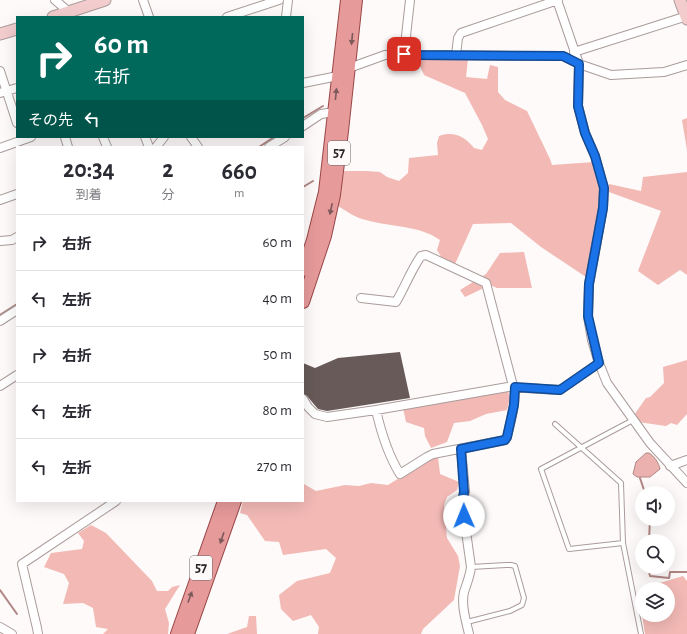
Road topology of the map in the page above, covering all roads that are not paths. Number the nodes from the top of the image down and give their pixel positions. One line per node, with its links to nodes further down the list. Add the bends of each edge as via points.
1 (55, 0): 11 (street)
2 (105, 0): 11 (street)
3 (144, 0): 13 (street)
4 (279, 0): 14 (street)
5 (288, 0): 15 (street)
6 (347, 0): 26 (main road, 57)
7 (356, 0): 24 (main road, 57, one-way to 24)
8 (410, 0): 20 (street)
9 (557, 0): 19 (street); 21 (street, via 461,33)
10 (680, 0): 16 (street)
11 (69, 12): 12 (street)
12 (56, 16)
13 (149, 16)
14 (230, 16)
15 (286, 16)
16 (687, 17): 19 (street)
17 (16, 29): 18 (street)
18 (0, 34)
19 (574, 52): 22 (street)
20 (404, 54): 21 (street); 24 (street, via 385,55)
21 (456, 55): 22 (street, via 563,56)
22 (579, 64): 23 (street, via 611,75 664,72); 48 (street, via 578,106 604,188 603,208 589,284 588,316)
23 (687, 66)
24 (349, 68): 45 (main road, 57, one-way to 45, via 334,195 325,236)
25 (0, 71): 29 (street)
26 (338, 76): 27 (street); 30 (main road, 57, one-way to 26)
27 (304, 83)
28 (16, 88): 29 (street)
29 (3, 92): 31 (street)
30 (334, 112): 32 (street, via 321,114); 43 (main road, 57, via 325,192)
31 (16, 121)
32 (304, 125)
33 (163, 138): 36 (street)
34 (283, 138): 37 (street)
35 (23, 141): 38 (street)
36 (157, 146)
37 (271, 146)
38 (0, 148)
39 (16, 194): 40 (street)
40 (0, 200)
41 (16, 238): 42 (street)
42 (0, 241)
43 (304, 267)
44 (361, 298): 51 (street, via 396,302 404,291 416,262 421,256 426,255 486,283)
45 (304, 299)
46 (16, 311): 47 (street)
47 (0, 321)
48 (599, 363): 51 (street, via 560,390); 54 (street, via 607,383)
49 (16, 376): 50 (street)
50 (0, 386)
51 (515, 387): 53 (street); 57 (street, via 514,405 505,440)
52 (304, 401): 53 (street, via 315,414 327,417)
53 (376, 410): 57 (street, via 394,466 400,474 433,454)
54 (634, 420): 56 (lane); 59 (street)
55 (555, 424): 56 (lane)
56 (582, 448): 64 (lane, via 621,483); 64 (lane, via 541,469 569,550)
57 (461, 449): 65 (street, via 464,492 462,503)
58 (687, 460): 59 (street)
59 (670, 466): 60 (street)
60 (687, 483)
61 (115, 502): 69 (street, via 22,564)
62 (224, 502): 70 (main road, 57, one-way to 62)
63 (235, 502): 71 (main road, 57, one-way to 71)
64 (623, 543): 73 (lane)
65 (471, 567): 66 (street, via 463,604); 66 (lane, via 515,566 524,598 522,605 510,611)
66 (467, 622): 72 (street)
67 (0, 627): 68 (street)
68 (12, 634)
69 (38, 634)
70 (177, 634)
71 (188, 634)
72 (469, 634)
73 (641, 634)

